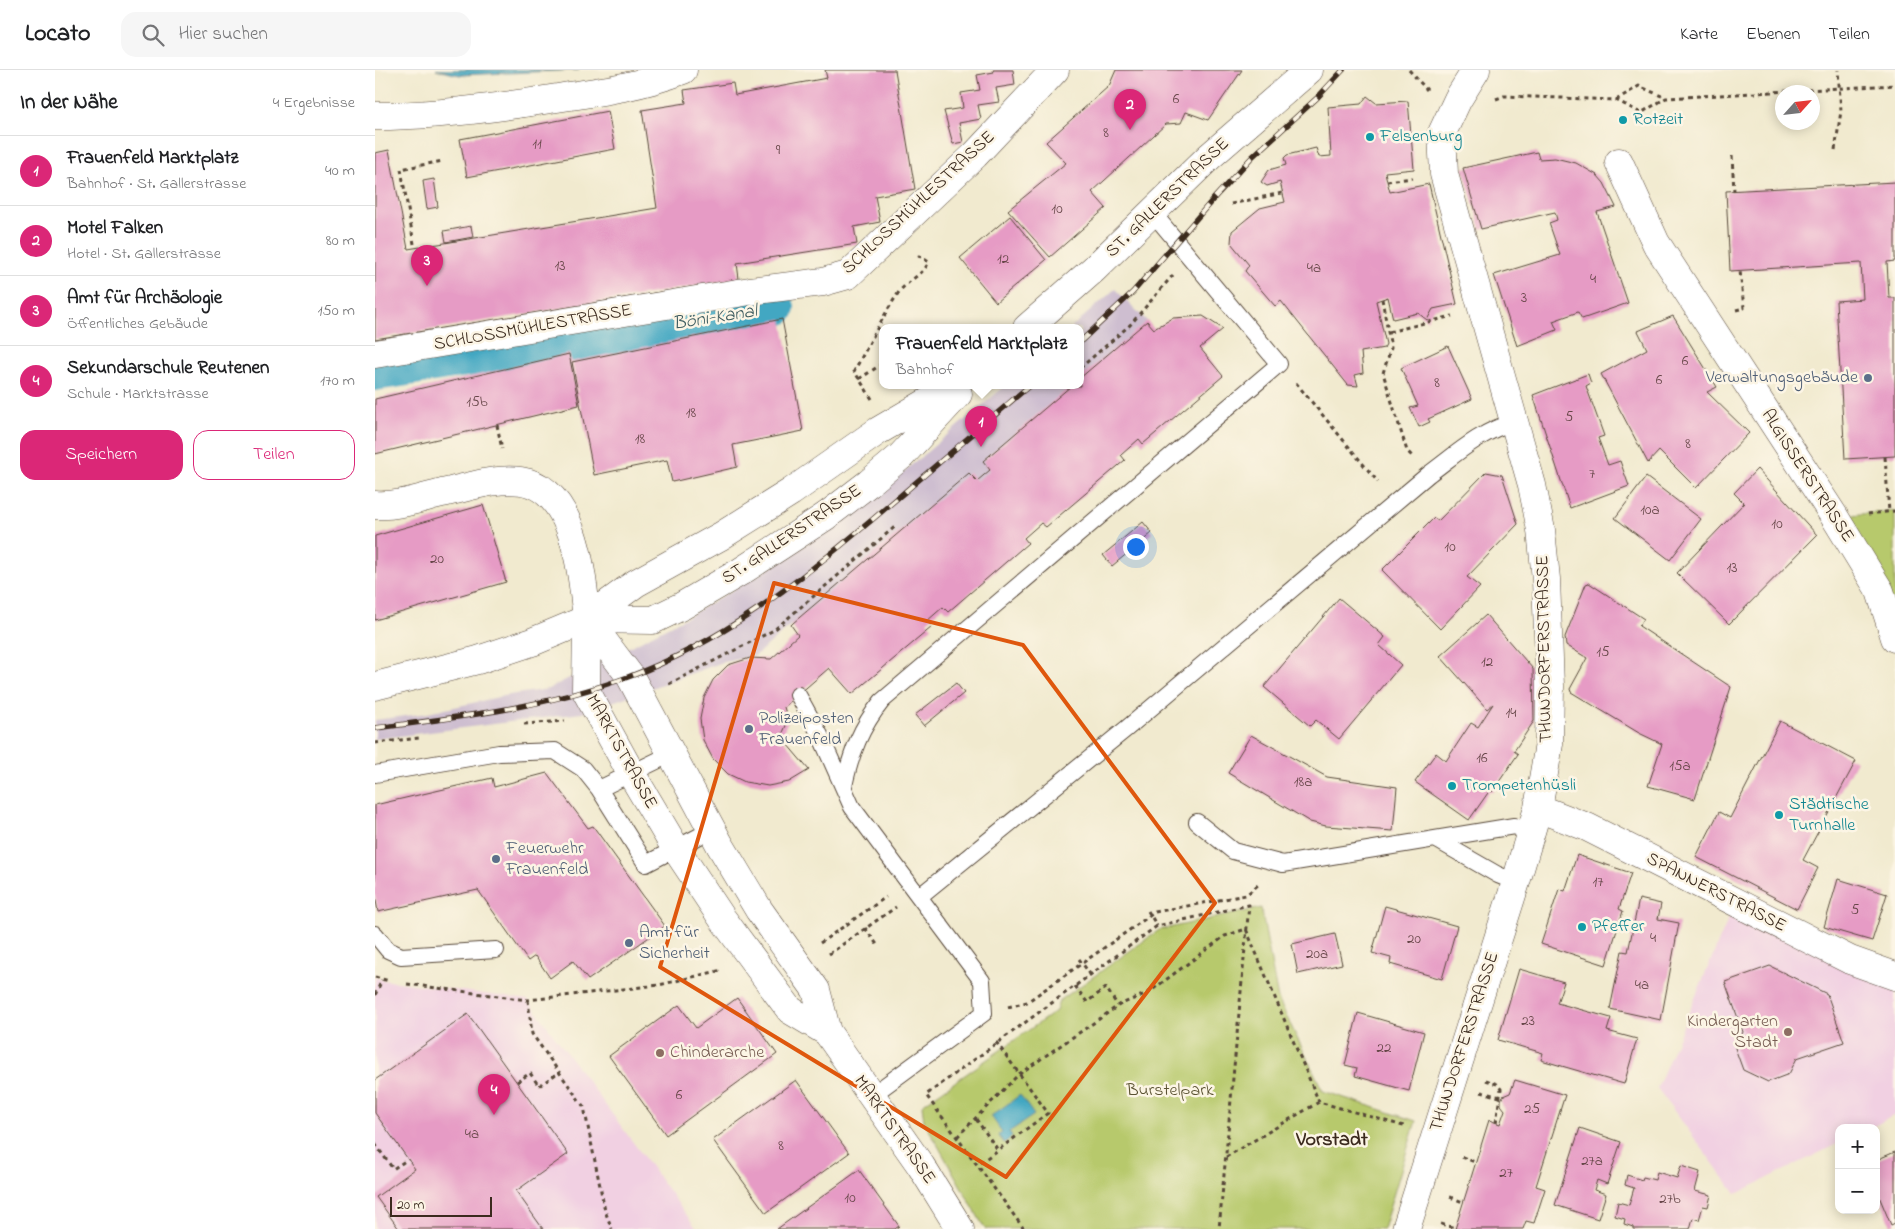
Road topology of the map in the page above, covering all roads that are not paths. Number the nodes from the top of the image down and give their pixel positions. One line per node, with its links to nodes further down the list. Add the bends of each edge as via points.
1 (683, 70): 5 (street, via 618,89 493,108 415,116)
2 (1055, 70): 9 (street, SCHLOSSMÜHLESTRASSE, via 975,155 848,275 823,282)
3 (1309, 70): 7 (street, ST. GALLERSTRASSE, via 1209,157)
4 (1476, 70): 12 (street, THUNDORFERSTRASSE, via 1442,133 1444,174)
5 (375, 116)
6 (1619, 162): 15 (street, ALGISSERSTRASSE, via 1657,243 1880,591)
7 (1152, 212): 8 (street, ST. GALLERSTRASSE); 21 (lane, via 1279,364 882,701 866,721 857,740)
8 (1031, 324)
9 (375, 354)
10 (950, 389): 14 (street, ST. GALLERSTRASSE, via 878,431 721,536 636,582)
11 (962, 389): 14 (street, ST. GALLERSTRASSE, via 901,456 869,483 826,516 740,572 653,620)
12 (1514, 422): 23 (street, THUNDORFERSTRASSE, via 1534,494 1546,579 1549,744); 29 (lane, via 1479,436 1126,729)
13 (375, 505): 14 (street, via 394,505 499,481 522,481 534,485 559,505 571,532 582,569)
14 (587, 619): 16 (street, ST. GALLERSTRASSE, via 478,660); 18 (street, MARKTSTRASSE, via 630,676); 19 (street, MARKTSTRASSE, via 586,691)
15 (1895, 638)
16 (375, 686)
17 (798, 695): 21 (lane)
18 (671, 754): 19 (lane); 25 (street, MARKTSTRASSE)
19 (631, 773): 22 (lane); 27 (street, MARKTSTRASSE)
20 (375, 774): 22 (lane, via 499,753 555,751 583,769)
21 (844, 786): 29 (lane, via 852,807)
22 (599, 789): 27 (lane, via 645,864)
23 (1534, 820): 26 (lane); 28 (street, THUNDORFERSTRASSE); 32 (street, SPANNERSTRASSE, via 1587,827 1850,960)
24 (1197, 822): 26 (lane, via 1233,851 1283,864)
25 (711, 830): 27 (lane); 33 (street, MARKTSTRASSE, via 759,910 816,990)
26 (1437, 840): 28 (lane)
27 (676, 848): 33 (street, MARKTSTRASSE, via 790,1010)
28 (1516, 882): 36 (street, THUNDORFERSTRASSE)
29 (915, 890): 34 (lane, via 983,982 984,1012)
30 (375, 934): 31 (lane, via 388,950 401,956)
31 (496, 950)
32 (1895, 976)
33 (827, 1032): 34 (street, MARKTSTRASSE)
34 (871, 1096): 35 (street, MARKTSTRASSE, via 921,1166)
35 (960, 1229)
36 (1406, 1229)

